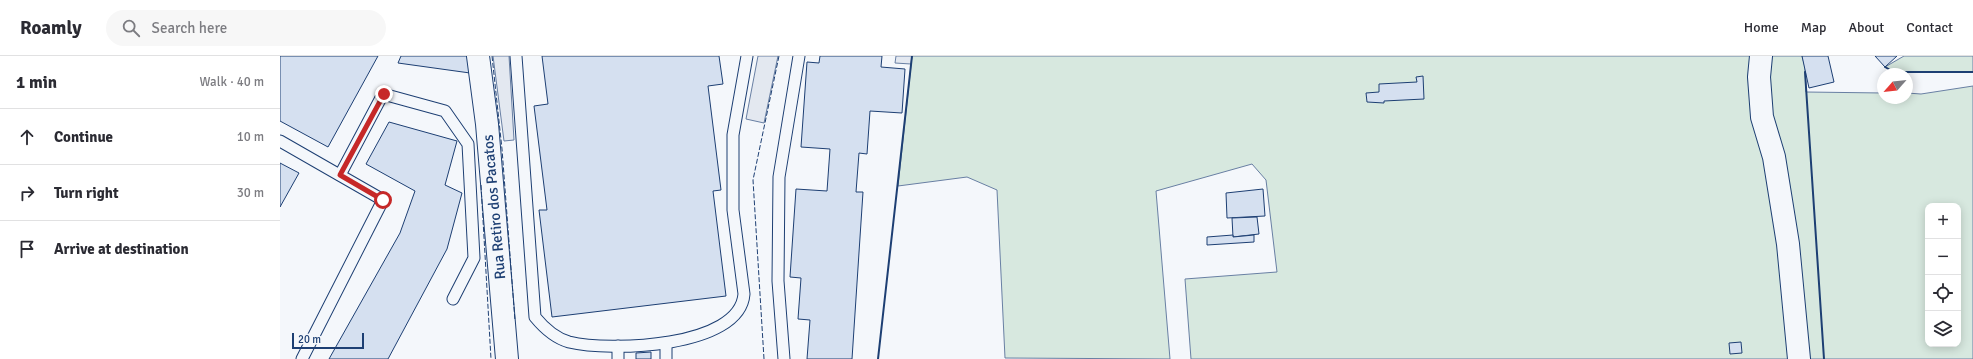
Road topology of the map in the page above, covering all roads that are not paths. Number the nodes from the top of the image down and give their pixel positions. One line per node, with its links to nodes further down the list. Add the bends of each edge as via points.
1 (478, 56): 12 (street, Rua Retiro dos Pacatos, via 487,124)
2 (516, 56): 10 (lane, via 535,317 545,330 569,342)
3 (747, 56): 9 (lane, via 733,135 732,210 744,304 731,320 718,328)
4 (798, 56): 15 (lane, via 779,176 778,281)
5 (1761, 56): 16 (street, via 1762,117 1774,157 1788,244)
6 (280, 141): 7 (lane)
7 (340, 175): 8 (lane, via 384,94 445,111 468,144 474,258); 11 (lane, via 383,200)
8 (453, 299)
9 (666, 343): 10 (lane); 14 (lane)
10 (618, 346): 13 (lane)
11 (302, 359)
12 (507, 359)
13 (618, 359)
14 (666, 359)
15 (784, 359)
16 (1799, 359)

